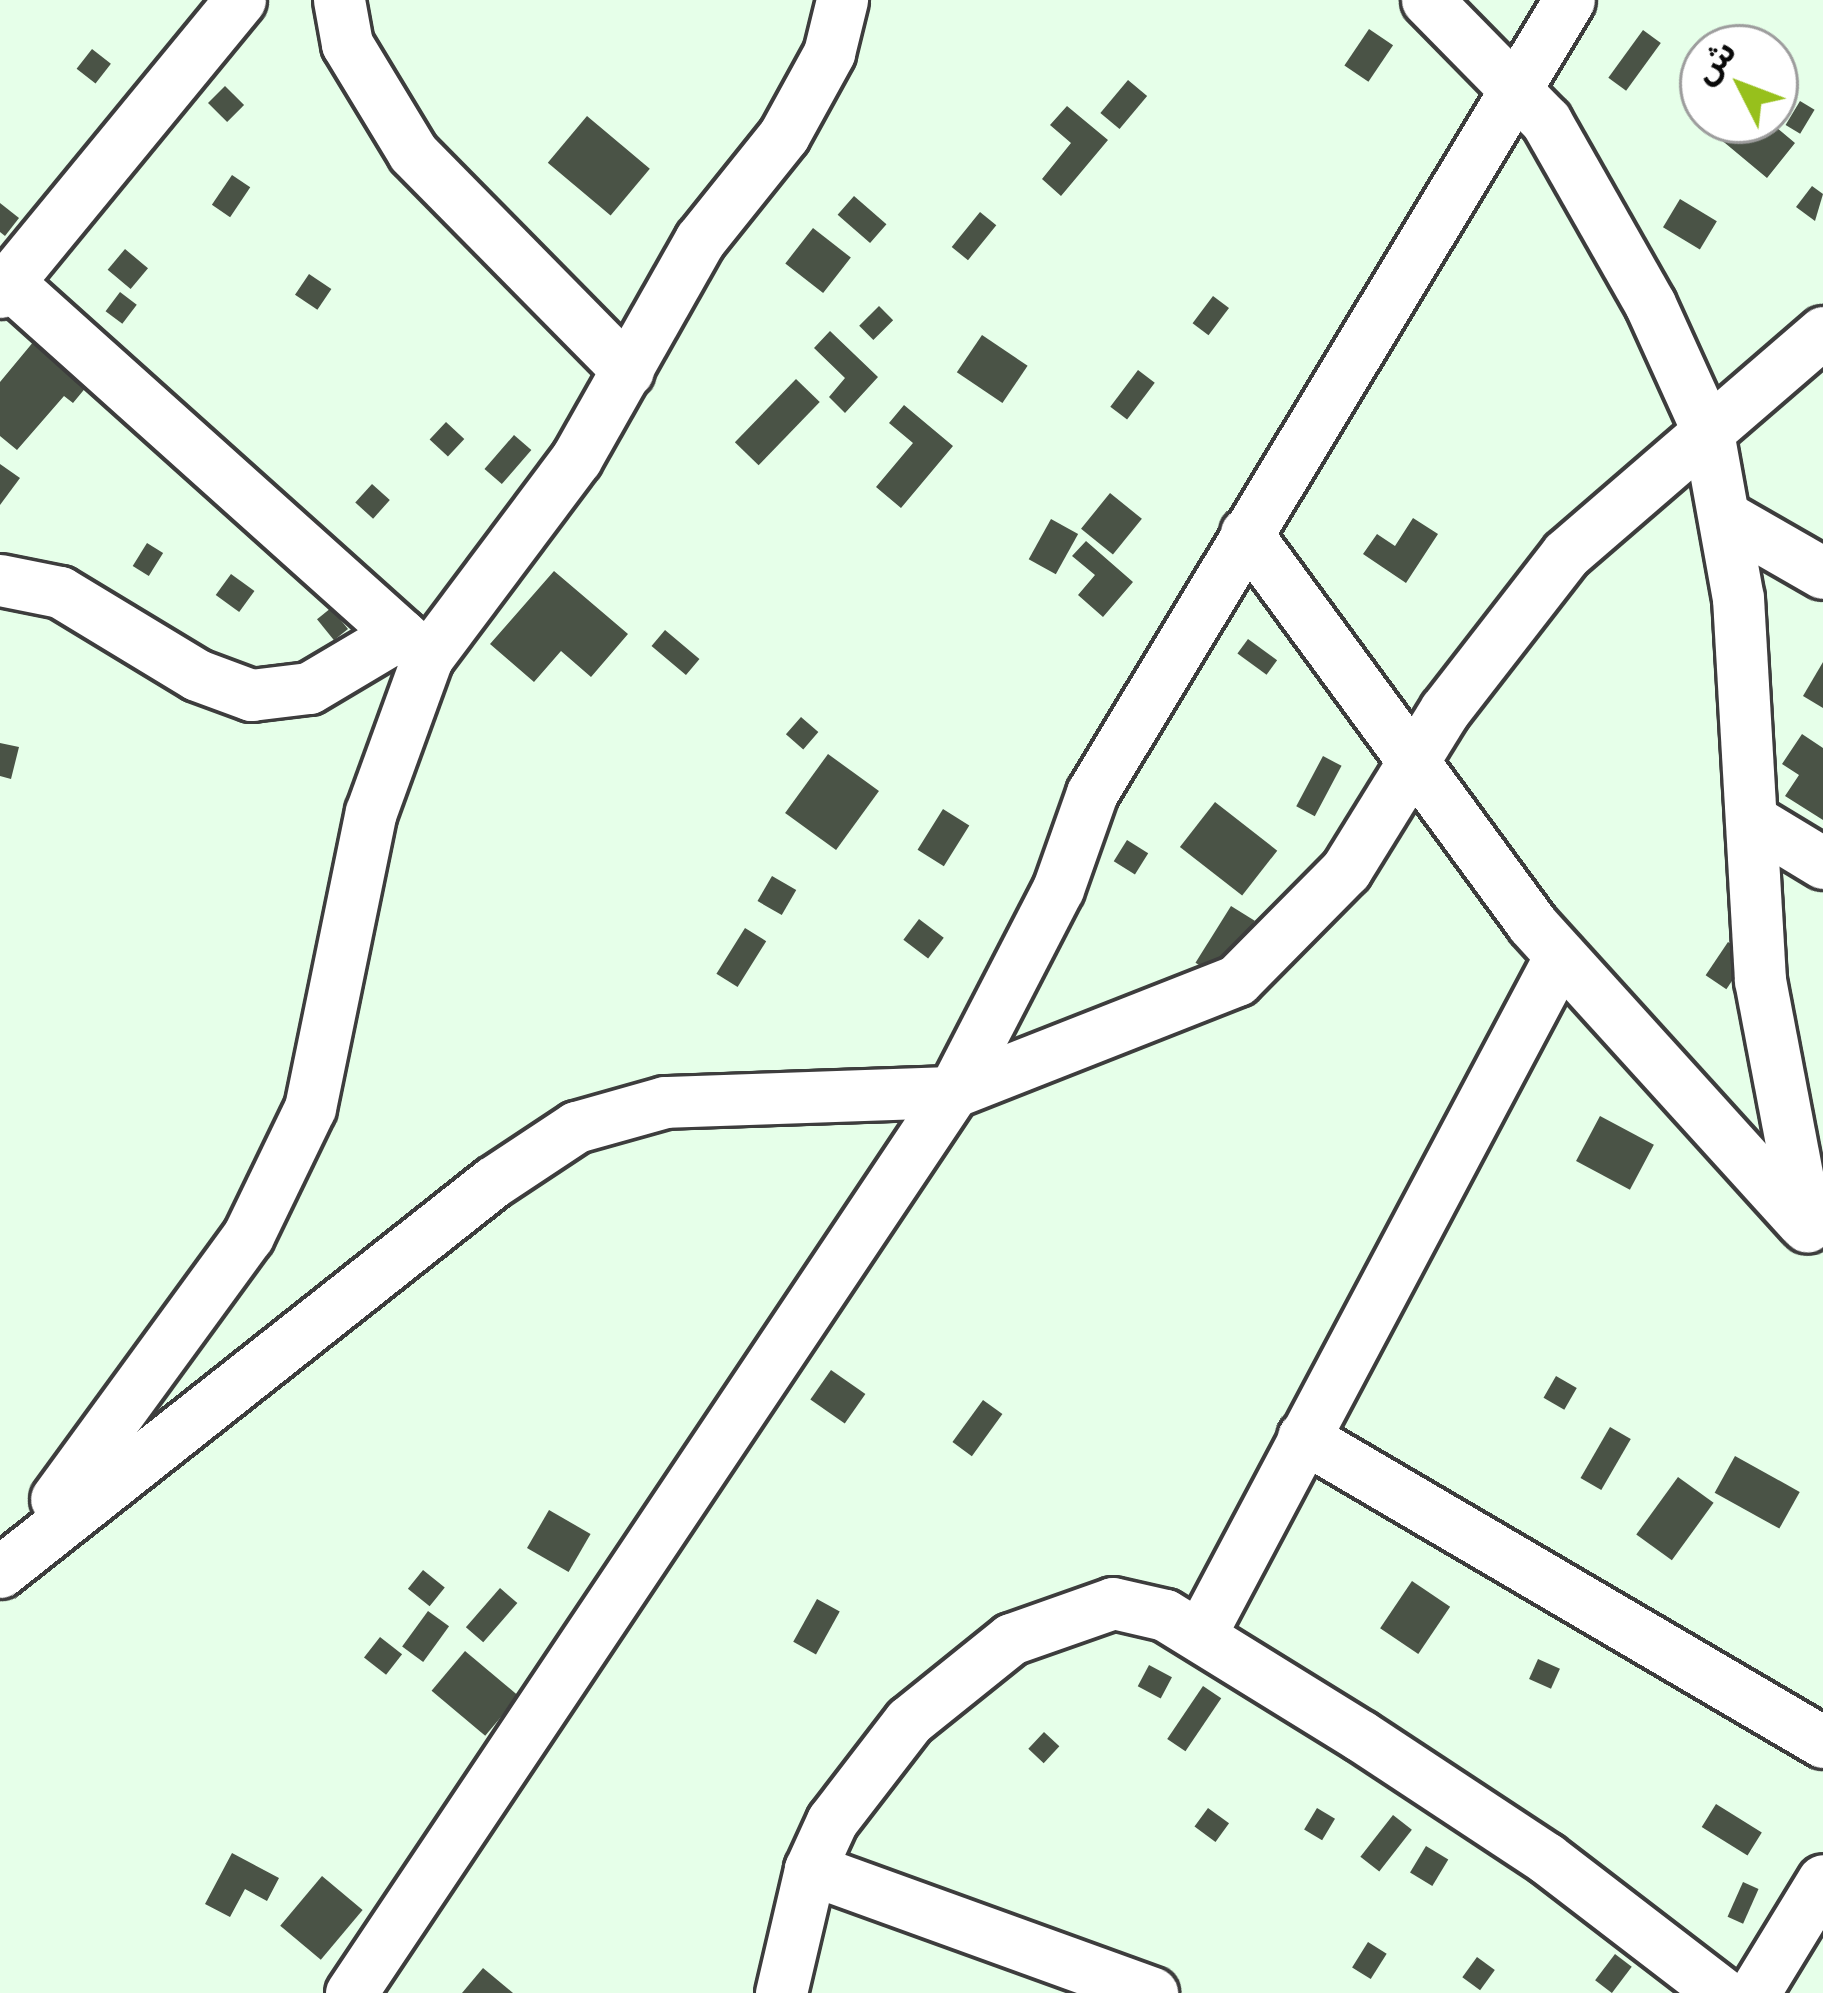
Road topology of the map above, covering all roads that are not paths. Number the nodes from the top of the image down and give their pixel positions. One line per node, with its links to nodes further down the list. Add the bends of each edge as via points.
1 (240, 0): 7 (street)
2 (339, 0): 9 (street, via 347,44 413,153)
3 (842, 0): 9 (street, via 829,53 784,135 700,240)
4 (1427, 0): 6 (street)
5 (1569, 0): 6 (street)
6 (1520, 86): 10 (street, via 1591,191); 12 (street)
7 (5, 287): 15 (street)
8 (1819, 341): 10 (street)
9 (628, 371): 15 (street, via 576,459)
10 (1708, 432): 11 (street); 16 (street, via 1567,554)
11 (1729, 519): 13 (street); 17 (street)
12 (1246, 533): 16 (street); 20 (street, via 1092,793 1058,890)
13 (1823, 573)
14 (0, 580): 15 (street, via 61,592 197,675 251,695 309,688)
15 (414, 646): 23 (street, via 310,1108 248,1236 171,1351)
16 (1411, 760): 19 (street); 20 (street, via 1346,870 1237,980)
17 (1752, 820): 18 (street); 21 (street, via 1760,980)
18 (1823, 863)
19 (1560, 956): 21 (street); 22 (street)
20 (953, 1092): 23 (street, via 665,1102 576,1127 493,1182); 28 (street)
21 (1815, 1236)
22 (1303, 1437): 24 (street); 25 (street)
23 (0, 1571)
24 (1201, 1635): 26 (street, via 1113,1603 1011,1639 909,1721 832,1821); 31 (street, via 1546,1858)
25 (1823, 1742)
26 (810, 1869): 29 (street); 30 (street)
27 (1823, 1880): 32 (street)
28 (350, 1993)
29 (781, 1993)
30 (1152, 1993)
31 (1721, 1993)
32 (1754, 1993)

